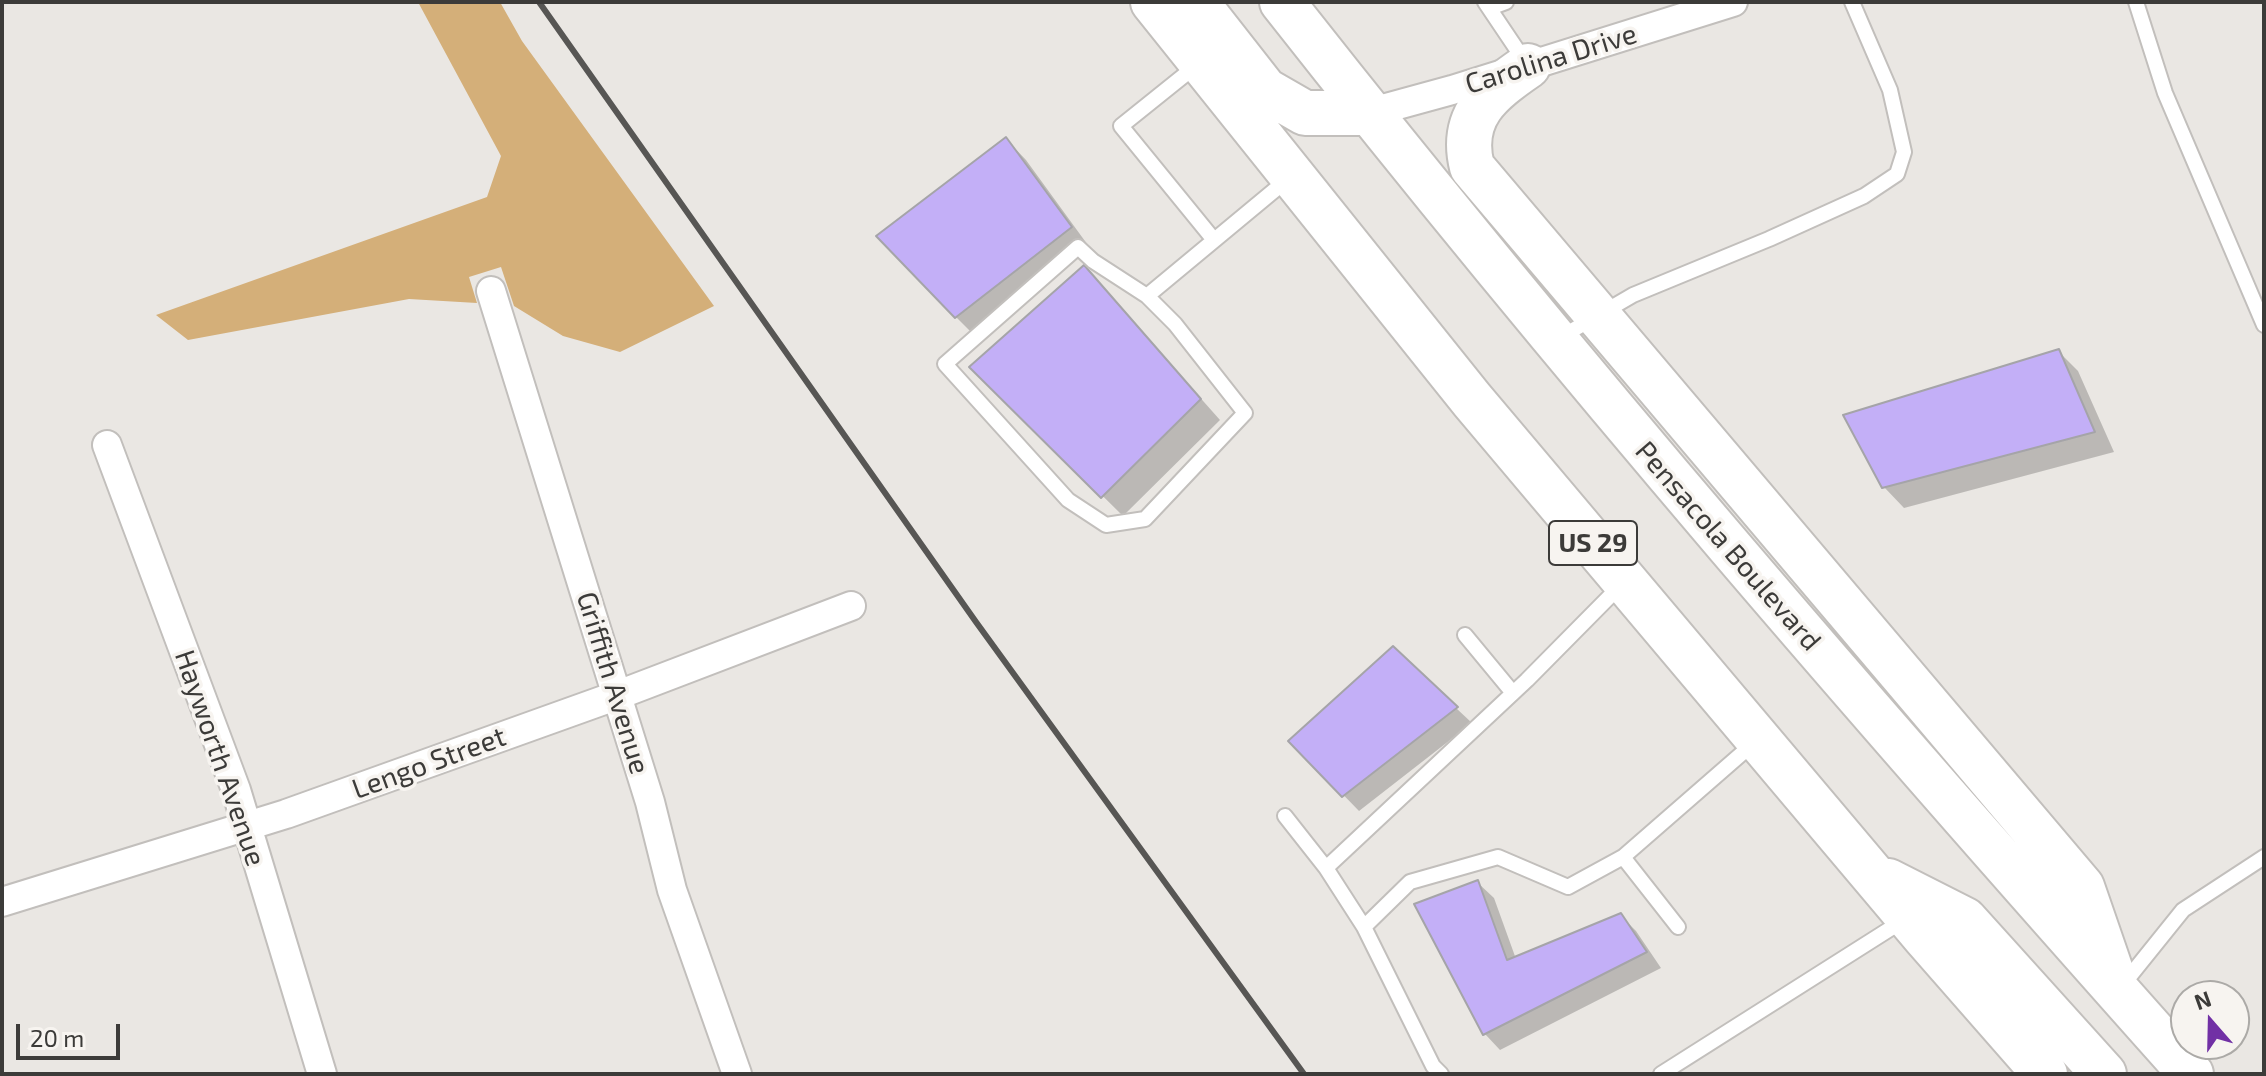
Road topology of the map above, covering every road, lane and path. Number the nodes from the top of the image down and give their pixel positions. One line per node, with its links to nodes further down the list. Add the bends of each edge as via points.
1 (1153, 2): 9 (highway, US 29)
2 (1196, 2): 11 (highway, via 1265,90 1305,113)
3 (1282, 2): 11 (highway, Pensacola Boulevard)
4 (1506, 2): 8 (lane)
5 (1733, 2): 10 (street, Carolina Drive)
6 (1852, 2): 16 (lane, via 1890,90 1904,152 1897,174 1864,196)
7 (2136, 2): 17 (lane, via 2165,93)
8 (1487, 5): 10 (lane)
9 (1200, 62): 12 (highway, US 29); 13 (lane, via 1121,126)
10 (1528, 66): 11 (street, Carolina Drive); 16 (highway, via 1494,89 1474,117 1467,148 1472,167)
11 (1368, 113): 18 (highway, Pensacola Boulevard)
12 (1291, 176): 13 (lane); 20 (highway, US 29)
13 (1214, 240): 15 (lane)
14 (491, 291): 24 (street, Griffith Avenue)
15 (1147, 296): 15 (lane, via 1078,247 945,364 1068,500 1106,525 1145,519 1245,413)
16 (1597, 315): 18 (lane); 36 (highway, via 2082,887)
17 (2264, 325)
18 (1554, 341): 36 (highway, Pensacola Boulevard)
19 (107, 445): 27 (street, Hayworth Avenue, via 236,790)
20 (1625, 581): 23 (lane); 25 (highway, US 29)
21 (851, 606): 24 (street, Lengo Street)
22 (1465, 635): 23 (lane)
23 (1513, 693): 30 (lane)
24 (618, 695): 27 (street, Lengo Street); 38 (street, Griffith Avenue, via 672,890)
25 (1758, 739): 28 (lane); 31 (highway, US 29)
26 (1285, 816): 30 (lane)
27 (244, 825): 32 (street, Lengo Street); 37 (street, Hayworth Avenue)
28 (1623, 857): 34 (lane, via 1568,887 1498,857 1410,882); 35 (lane)
29 (2264, 857): 36 (lane, via 2183,910)
30 (1326, 868): 34 (lane)
31 (1868, 870): 33 (highway, US 29); 42 (highway, via 1965,920)
32 (2, 902)
33 (1908, 917): 40 (lane); 41 (highway, US 29)
34 (1364, 927): 39 (lane)
35 (1678, 927)
36 (2118, 992): 43 (highway, Pensacola Boulevard)
37 (322, 1074)
38 (737, 1074)
39 (1441, 1074)
40 (1661, 1074)
41 (2045, 1074)
42 (2104, 1074)
43 (2191, 1074)

